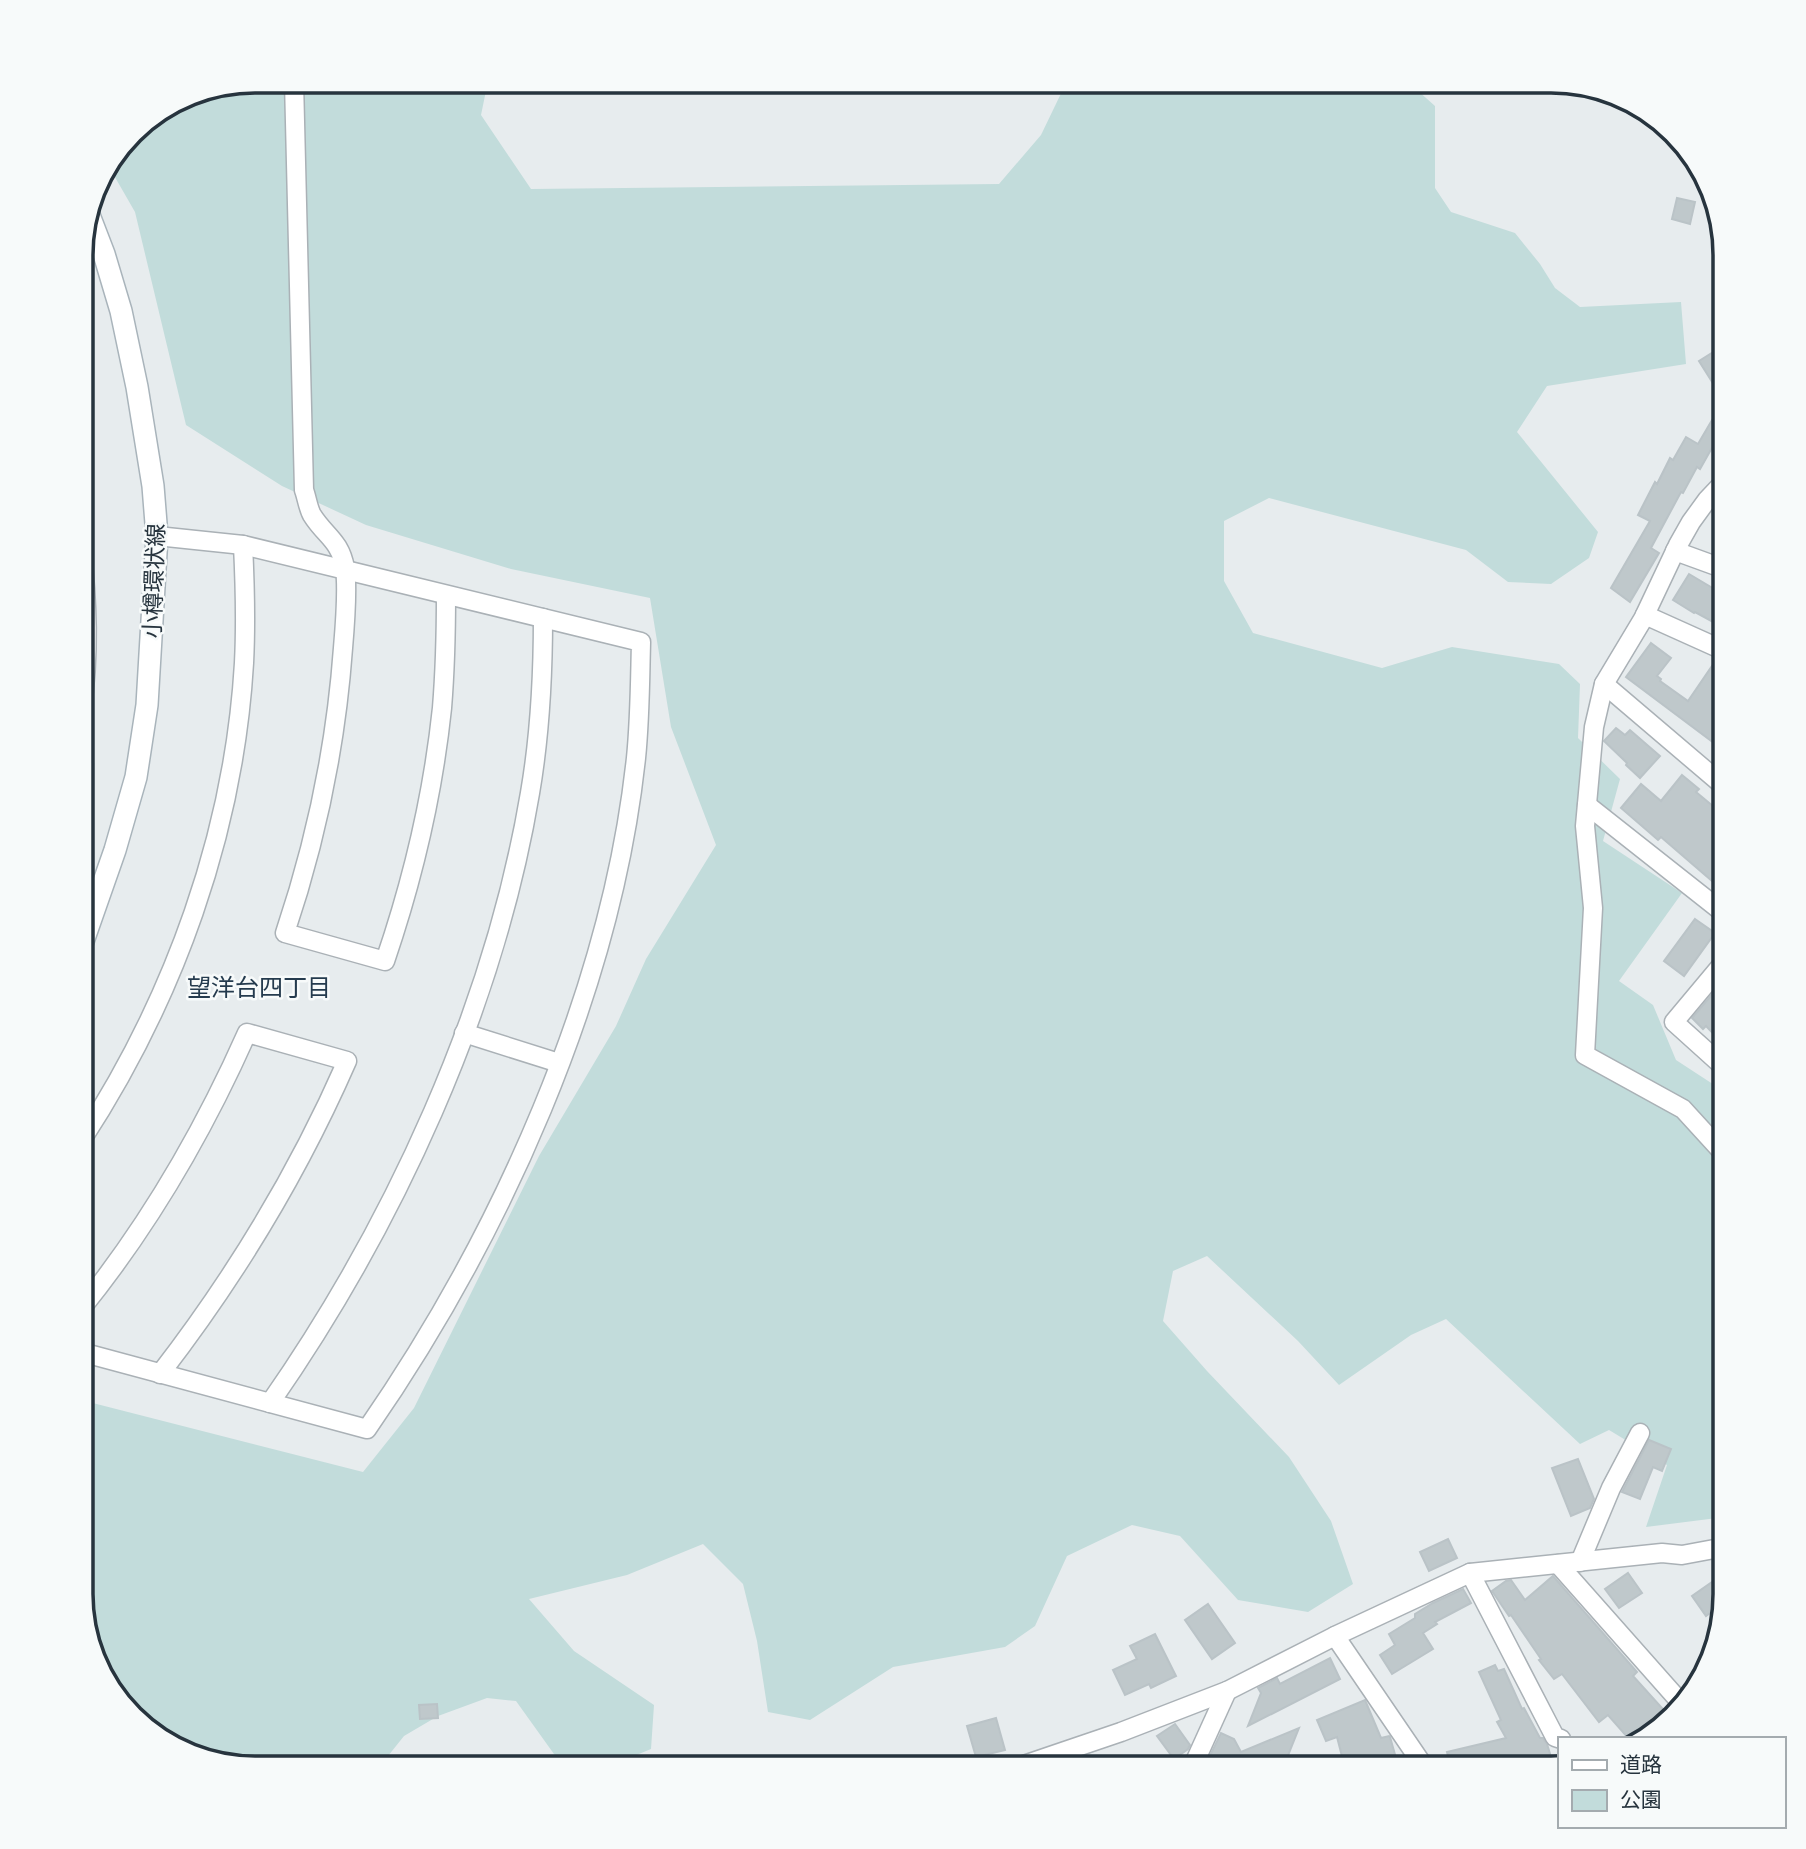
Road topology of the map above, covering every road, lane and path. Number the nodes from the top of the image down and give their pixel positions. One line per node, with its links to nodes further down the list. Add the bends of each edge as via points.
1 (294, 93): 8 (street, via 304,490 311,513 340,549)
2 (95, 230): 4 (main road, 小樽環状線, via 124,323)
3 (1713, 494): 6 (street)
4 (158, 536): 5 (street); 17 (main road, 小樽環状線, via 147,705 136,777)
5 (243, 545): 8 (street); 22 (street, via 246,605 239,720 215,842 167,981 146,1029)
6 (1675, 551): 7 (street); 10 (street)
7 (1713, 565)
8 (345, 570): 9 (street); 9 (street, via 343,649 332,742 311,844 285,933 385,961 411,877 434,766 442,709)
9 (446, 595): 11 (street)
10 (1645, 615): 12 (street); 13 (street)
11 (543, 618): 19 (street, via 538,734 519,851); 21 (street, via 640,642 636,759 616,876)
12 (1713, 645)
13 (1604, 684): 14 (street); 15 (street, via 1594,727)
14 (1713, 776)
15 (1587, 805): 16 (street); 23 (street, via 1593,908 1585,1055 1683,1109)
16 (1713, 904)
17 (93, 912)
18 (1713, 976): 20 (street, via 1674,1022)
19 (464, 1033): 21 (street); 27 (street, via 382,1219 318,1331)
20 (1713, 1054)
21 (559, 1063): 27 (street, via 479,1244 427,1337 367,1429)
22 (93, 1121)
23 (1713, 1141)
24 (93, 1294): 26 (street, via 171,1182 247,1033 347,1061 265,1222 214,1302)
25 (93, 1356): 26 (street)
26 (160, 1374): 27 (street)
27 (270, 1403)
28 (1640, 1433): 30 (street)
29 (1713, 1549): 30 (street)
30 (1580, 1562): 31 (street)
31 (1558, 1564): 32 (street); 35 (street)
32 (1469, 1573): 33 (street); 36 (street)
33 (1335, 1636): 34 (street); 39 (street)
34 (1227, 1691): 37 (street); 38 (street)
35 (1676, 1697)
36 (1558, 1738)
37 (1052, 1756)
38 (1198, 1756)
39 (1416, 1756)

